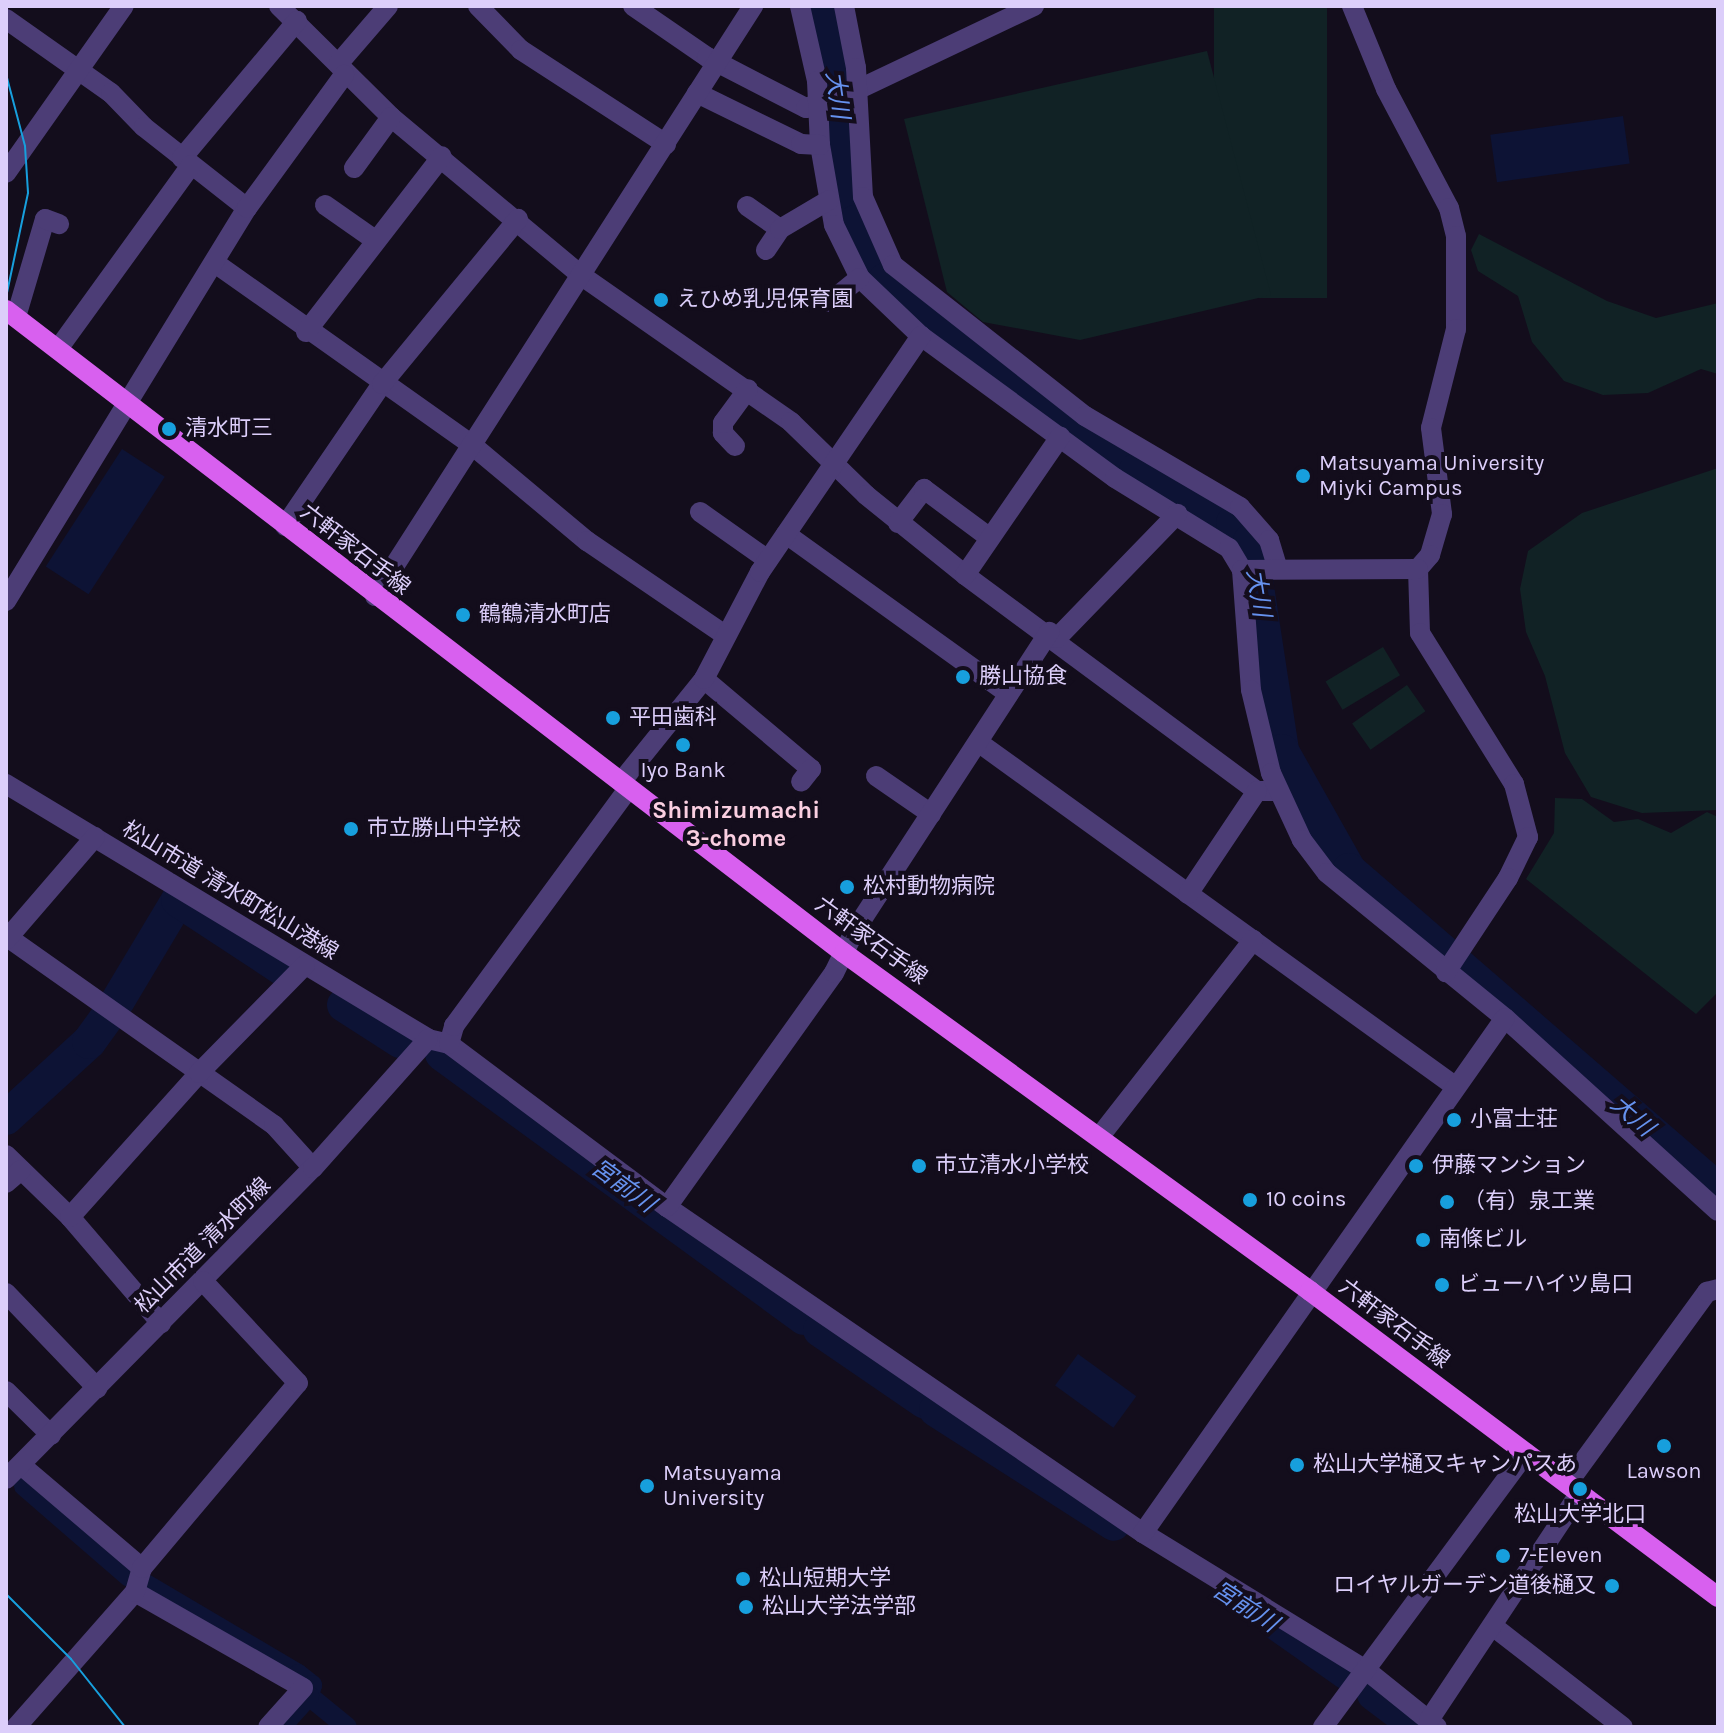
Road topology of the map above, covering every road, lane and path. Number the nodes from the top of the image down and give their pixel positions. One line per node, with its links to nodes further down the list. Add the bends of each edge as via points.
1 (124, 6): 15 (street)
2 (279, 6): 12 (street)
3 (388, 6): 14 (street)
4 (478, 6): 20 (street, via 521,50)
5 (633, 6): 13 (street)
6 (753, 6): 13 (street)
7 (800, 6): 18 (street)
8 (844, 6): 16 (street)
9 (1034, 6): 16 (street)
10 (1352, 6): 58 (street, via 1386,89 1449,208 1456,236 1456,329 1431,428 1442,514 1430,555)
11 (6, 19): 15 (street)
12 (297, 21): 14 (street); 23 (street)
13 (717, 61): 17 (street); 18 (street, via 806,108)
14 (342, 69): 19 (street); 29 (street)
15 (79, 70): 23 (street); 25 (street)
16 (855, 91): 18 (street); 57 (street, via 863,197 893,265 1085,416 1240,507 1269,540)
17 (697, 93): 20 (street); 21 (street, via 801,144)
18 (824, 103): 21 (street)
19 (391, 117): 22 (street); 24 (street)
20 (666, 144): 36 (street)
21 (820, 145): 26 (street)
22 (442, 156): 30 (street); 33 (street)
23 (186, 162): 29 (street); 42 (street)
24 (354, 168)
25 (6, 173)
26 (829, 200): 32 (street); 37 (street, via 844,253)
27 (325, 205): 33 (street)
28 (747, 206): 32 (street)
29 (247, 208): 35 (street)
30 (518, 219): 36 (street); 43 (street)
31 (59, 224): 39 (street, via 45,219)
32 (780, 229): 34 (street)
33 (375, 240): 40 (street)
34 (766, 250)
35 (215, 263): 40 (street); 45 (street)
36 (582, 276): 44 (street); 47 (street)
37 (860, 278): 38 (street); 41 (street)
38 (830, 302)
39 (11, 314): 42 (main road, 六軒家石手線)
40 (306, 332): 43 (street)
41 (921, 336): 46 (street); 49 (street)
42 (58, 349): 45 (main road, 六軒家石手線)
43 (382, 384): 47 (street); 53 (street)
44 (748, 389): 48 (street, via 723,423 723,433); 49 (street)
45 (129, 406): 53 (main road, 六軒家石手線); 62 (street)
46 (1060, 437): 51 (street); 55 (street)
47 (472, 445): 61 (street); 63 (street, via 587,541)
48 (735, 446)
49 (835, 466): 52 (street); 54 (street)
50 (700, 512): 56 (street)
51 (1177, 514): 59 (street, via 1229,548); 64 (street)
52 (898, 523): 55 (street, via 924,489); 60 (street)
53 (285, 526): 61 (main road, 六軒家石手線)
54 (786, 534): 56 (street); 66 (street)
55 (990, 538): 60 (street)
56 (768, 560): 63 (street)
57 (1273, 566): 58 (street); 59 (street)
58 (1418, 569): 80 (street, via 1420,633 1514,784 1528,837)
59 (1245, 570): 72 (street, via 1251,690)
60 (965, 575): 64 (street)
61 (375, 596): 71 (main road, 六軒家石手線)
62 (6, 601)
63 (725, 635): 65 (street)
64 (1053, 635): 66 (street); 72 (street)
65 (704, 679): 69 (street, via 811,769); 71 (street)
66 (1009, 694): 67 (street)
67 (978, 742): 73 (street); 75 (street)
68 (876, 776): 73 (street)
69 (801, 782)
70 (6, 784): 74 (street, 松山市道 清水町松山港線)
71 (625, 785): 78 (main road, 六軒家石手線); 83 (street, via 454,1026)
72 (1268, 791): 75 (street); 80 (street, via 1327,873)
73 (931, 814): 78 (street)
74 (95, 837): 76 (street); 79 (street, 松山市道 清水町松山港線)
75 (1188, 894): 77 (street)
76 (7, 938): 84 (street)
77 (1253, 940): 85 (street); 86 (street)
78 (844, 953): 86 (main road, 六軒家石手線); 90 (street)
79 (305, 965): 82 (street, 松山市道 清水町松山港線); 84 (street)
80 (1447, 970): 81 (street)
81 (1505, 1018): 85 (street); 91 (street)
82 (428, 1039): 83 (street, 松山市道 清水町松山港線); 88 (street, 松山市道 清水町線)
83 (449, 1044): 90 (street)
84 (199, 1073): 88 (street, via 274,1125); 92 (street)
85 (1456, 1087): 95 (street)
86 (1100, 1136): 95 (main road, 六軒家石手線)
87 (6, 1155): 89 (street)
88 (313, 1168): 93 (street, 松山市道 清水町線)
89 (14, 1177): 92 (street)
90 (667, 1207): 105 (street)
91 (1718, 1211)
92 (70, 1217): 97 (street)
93 (203, 1281): 97 (street, 松山市道 清水町線); 106 (street, via 298,1383)
94 (1718, 1289): 104 (street, via 1707,1292)
95 (1310, 1291): 101 (main road, 六軒家石手線); 105 (street)
96 (6, 1293): 98 (street)
97 (161, 1323): 98 (street, 松山市道 清水町線)
98 (97, 1388): 100 (street, 松山市道 清水町線)
99 (6, 1391): 100 (street)
100 (51, 1435): 102 (street, 松山市道 清水町線)
101 (1526, 1453): 104 (main road, 六軒家石手線); 109 (street)
102 (21, 1465): 103 (street, 松山市道 清水町線); 106 (street)
103 (6, 1479)
104 (1573, 1489): 107 (main road, 六軒家石手線); 108 (street)
105 (1143, 1533): 109 (street)
106 (138, 1580): 111 (street); 112 (street, via 303,1688)
107 (1718, 1597)
108 (1494, 1627): 110 (street); 114 (street)
109 (1362, 1676): 110 (street); 113 (street)
110 (1433, 1724)
111 (16, 1727)
112 (268, 1727)
113 (1323, 1727)
114 (1623, 1727)

